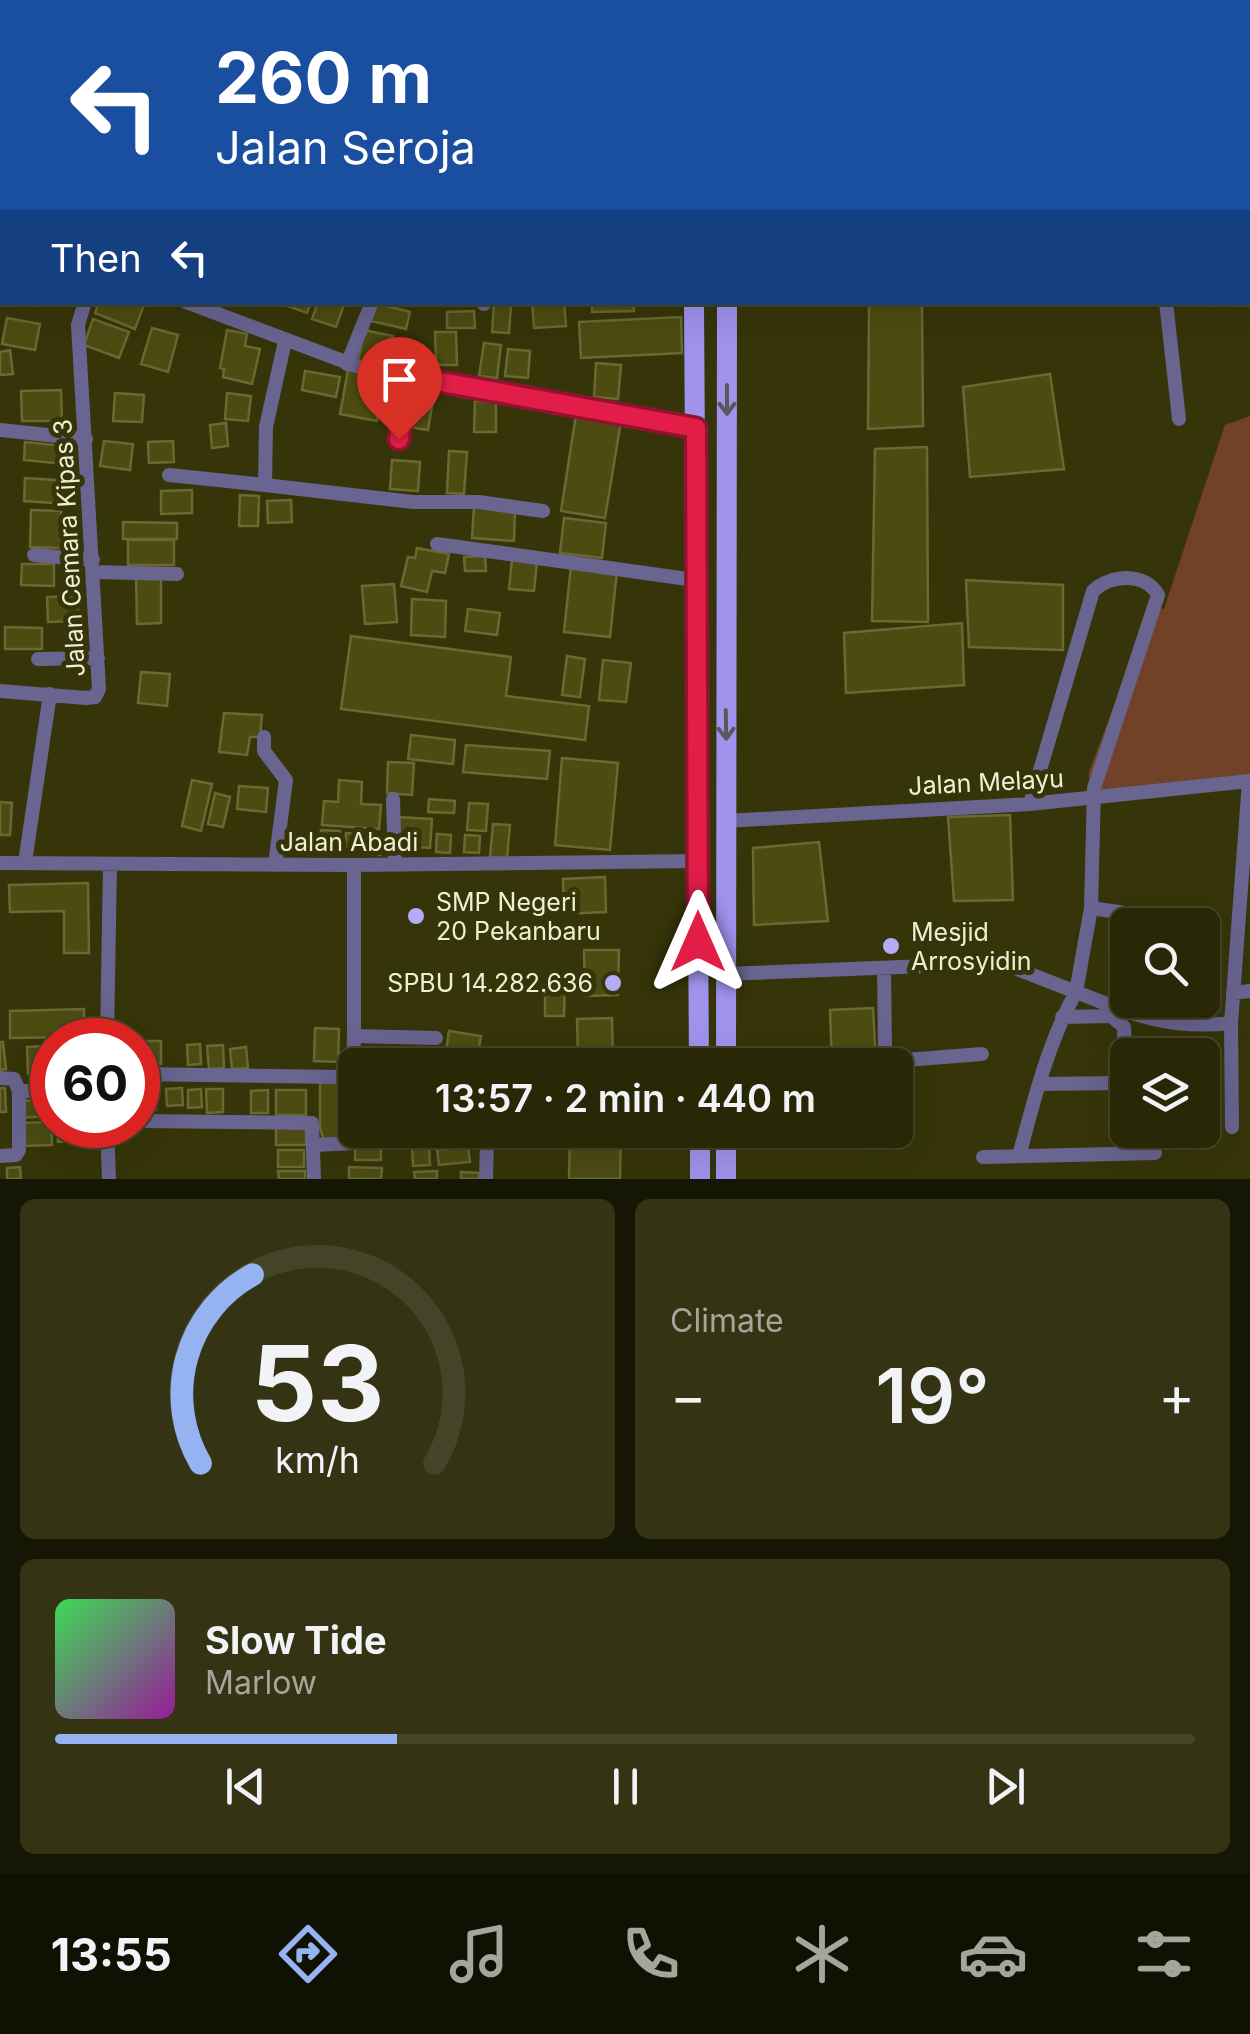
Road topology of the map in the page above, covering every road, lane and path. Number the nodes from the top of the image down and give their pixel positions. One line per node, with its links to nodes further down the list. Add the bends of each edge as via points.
1 (84, 305): 13 (street, Jalan Cemara Kipas 3, via 78,325)
2 (194, 305): 7 (street)
3 (371, 305): 8 (street)
4 (694, 305): 11 (main road)
5 (728, 305): 32 (main road, one-way to 32)
6 (1166, 305): 10 (street)
7 (285, 341): 8 (street); 16 (street, via 266,426)
8 (348, 364): 9 (street)
9 (408, 376): 11 (street); 14 (street)
10 (1179, 419)
11 (696, 428): 22 (main road)
12 (0, 430): 13 (street)
13 (86, 439): 20 (street, Jalan Cemara Kipas 3)
14 (399, 439)
15 (169, 475): 16 (street)
16 (265, 486): 17 (street)
17 (544, 510)
18 (437, 544): 22 (street)
19 (34, 555): 20 (street)
20 (93, 566): 21 (street); 23 (street, Jalan Cemara Kipas 3)
21 (177, 574)
22 (695, 580): 33 (main road)
23 (98, 658): 24 (street); 26 (street, Jalan Cemara Kipas 3, via 94,696)
24 (38, 659)
25 (0, 691): 26 (street, Jalan Cemara Kipas 3)
26 (50, 694): 35 (street)
27 (264, 738): 37 (street, via 264,751 286,780)
28 (1250, 781): 30 (street, Jalan Melayu); 42 (street)
29 (392, 798): 39 (street)
30 (1093, 798): 31 (street, Jalan Melayu); 31 (street, via 1158,596 1145,582 1125,578 1094,591); 40 (street)
31 (1030, 804): 32 (street, Jalan Melayu)
32 (724, 821): 44 (main road)
33 (698, 861): 39 (street, Jalan Abadi); 54 (main road)
34 (0, 862): 35 (street, Jalan Abadi)
35 (25, 862): 36 (street, Jalan Abadi)
36 (110, 864): 37 (street, Jalan Abadi); 49 (street)
37 (275, 865): 38 (street, Jalan Abadi)
38 (354, 865): 39 (street, Jalan Abadi); 51 (street)
39 (395, 865)
40 (1092, 908): 41 (street); 46 (street)
41 (1110, 911)
42 (1244, 933): 47 (street)
43 (884, 968): 44 (street); 46 (street, via 1002,963); 56 (street, via 888,1058)
44 (726, 974): 55 (main road)
45 (1250, 991): 47 (street)
46 (1076, 992): 48 (street); 50 (street, via 1167,1024)
47 (1234, 993): 50 (street)
48 (1062, 1017): 53 (street, via 1112,1016 1122,1022); 60 (street)
49 (107, 1018)
50 (1231, 1024): 64 (street)
51 (354, 1036): 52 (street); 57 (street, via 354,1068 346,1076)
52 (436, 1038)
53 (1126, 1038)
54 (700, 1048)
55 (726, 1048)
56 (982, 1054)
57 (160, 1074)
58 (0, 1078): 61 (street, via 14,1079)
59 (1110, 1082): 60 (street)
60 (1039, 1084): 74 (street)
61 (20, 1091): 62 (street); 73 (street, via 19,1150)
62 (30, 1091)
63 (160, 1121): 66 (street, via 308,1122)
64 (1232, 1127)
65 (338, 1144): 66 (street)
66 (315, 1146): 79 (street)
67 (107, 1148): 78 (street)
68 (488, 1148): 80 (street)
69 (700, 1148): 77 (main road)
70 (1128, 1148): 71 (street)
71 (1128, 1154): 72 (street); 74 (street)
72 (1155, 1154)
73 (0, 1156)
74 (1019, 1156): 75 (street)
75 (983, 1158)
76 (726, 1173): 77 (main road)
77 (700, 1174)
78 (108, 1179)
79 (314, 1179)
80 (486, 1179)

